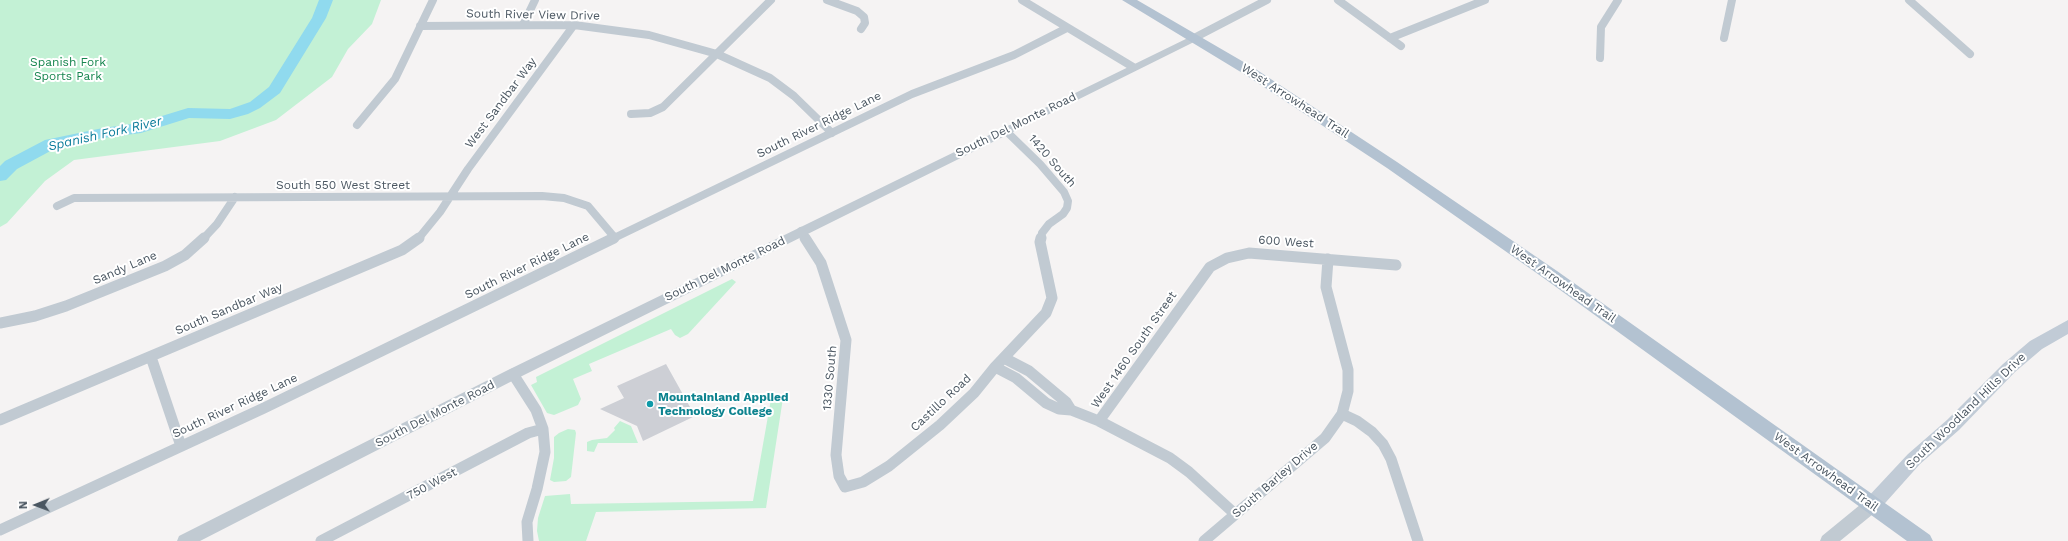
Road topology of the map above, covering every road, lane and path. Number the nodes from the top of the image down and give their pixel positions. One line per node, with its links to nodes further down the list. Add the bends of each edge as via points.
1 (433, 0): 15 (street)
2 (535, 0): 13 (street)
3 (771, 0): 22 (street)
4 (827, 0): 17 (street, via 857,11 864,17 865,23)
5 (1022, 0): 16 (street)
6 (1128, 0): 18 (main road, West Arrowhead Trail)
7 (1267, 0): 18 (street, South Del Monte Road)
8 (1338, 0): 19 (street)
9 (1485, 0): 19 (street)
10 (1618, 0): 24 (street, via 1601,27)
11 (1732, 0): 20 (street)
12 (1909, 0): 23 (street)
13 (523, 25): 14 (street, South River View Drive); 15 (street, South River View Drive)
14 (574, 25): 22 (street, South River View Drive, via 649,35); 31 (street, West Sandbar Way)
15 (420, 26): 27 (street, via 395,79)
16 (1067, 28): 25 (street); 29 (street, South River Ridge Lane, via 1014,55 912,94)
17 (861, 29)
18 (1194, 38): 25 (street, South Del Monte Road); 52 (main road, West Arrowhead Trail, via 1286,94 1392,165)
19 (1390, 38): 21 (street)
20 (1724, 38)
21 (1401, 46)
22 (717, 54): 26 (street, via 663,107 650,113); 29 (street, South River View Drive, via 770,78 794,96)
23 (1970, 54)
24 (1600, 58)
25 (1133, 67): 28 (street, South Del Monte Road)
26 (630, 114)
27 (357, 125)
28 (1004, 130): 33 (street, South Del Monte Road); 38 (street, 1420 South, via 1040,164 1064,192 1068,201 1063,214 1046,229 1040,242 1043,266)
29 (832, 133): 34 (street, South River Ridge Lane)
30 (235, 197): 31 (street, South 550 West Street); 32 (street, South 550 West Street, via 74,198); 39 (street, Sandy Lane, via 217,224 200,243 172,262 66,306)
31 (450, 197): 34 (street, South 550 West Street, via 564,198 588,206); 41 (street, South Sandbar Way, via 417,240 402,250)
32 (57, 206)
33 (801, 232): 44 (street, South Del Monte Road); 51 (street, 1330 South, via 821,263 846,340 836,455 839,476)
34 (615, 238): 50 (street, South River Ridge Lane)
35 (1328, 259): 36 (street, 600 West); 37 (street, 600 West, via 1249,253 1227,258 1210,267); 46 (street, via 1326,287 1348,370 1348,390)
36 (1396, 265)
37 (1190, 294): 48 (street, West 1460 South Street)
38 (1052, 298): 42 (street, Castillo Road, via 1046,313)
39 (0, 323)
40 (2068, 326): 52 (main road, South Woodland Hills Drive, via 2036,345 2009,368 1953,425 1914,459)
41 (151, 358): 47 (street, South Sandbar Way); 50 (street)
42 (1004, 358): 43 (street, Castillo Road); 45 (street, via 1033,374 1066,402)
43 (995, 367): 45 (street, via 1016,378 1046,403 1059,409); 51 (street, Castillo Road, via 974,393 901,457 863,482)
44 (513, 374): 49 (street, via 536,410); 55 (street, South Del Monte Road)
45 (1071, 410): 48 (street)
46 (1342, 414): 53 (street, South Barley Drive, via 1325,438); 59 (street, via 1362,425 1383,444 1391,460)
47 (0, 420)
48 (1099, 421): 53 (street, via 1170,458)
49 (542, 429): 56 (street, 750 West, via 528,433); 57 (street, via 545,452 527,522)
50 (181, 446): 54 (street, South River Ridge Lane)
51 (845, 487)
52 (1872, 504): 60 (street); 61 (main road, West Arrowhead Trail)
53 (1235, 514): 58 (street, South Barley Drive)
54 (0, 530)
55 (185, 541)
56 (322, 541)
57 (528, 541)
58 (1204, 541)
59 (1418, 541)
60 (1828, 541)
61 (1924, 541)

